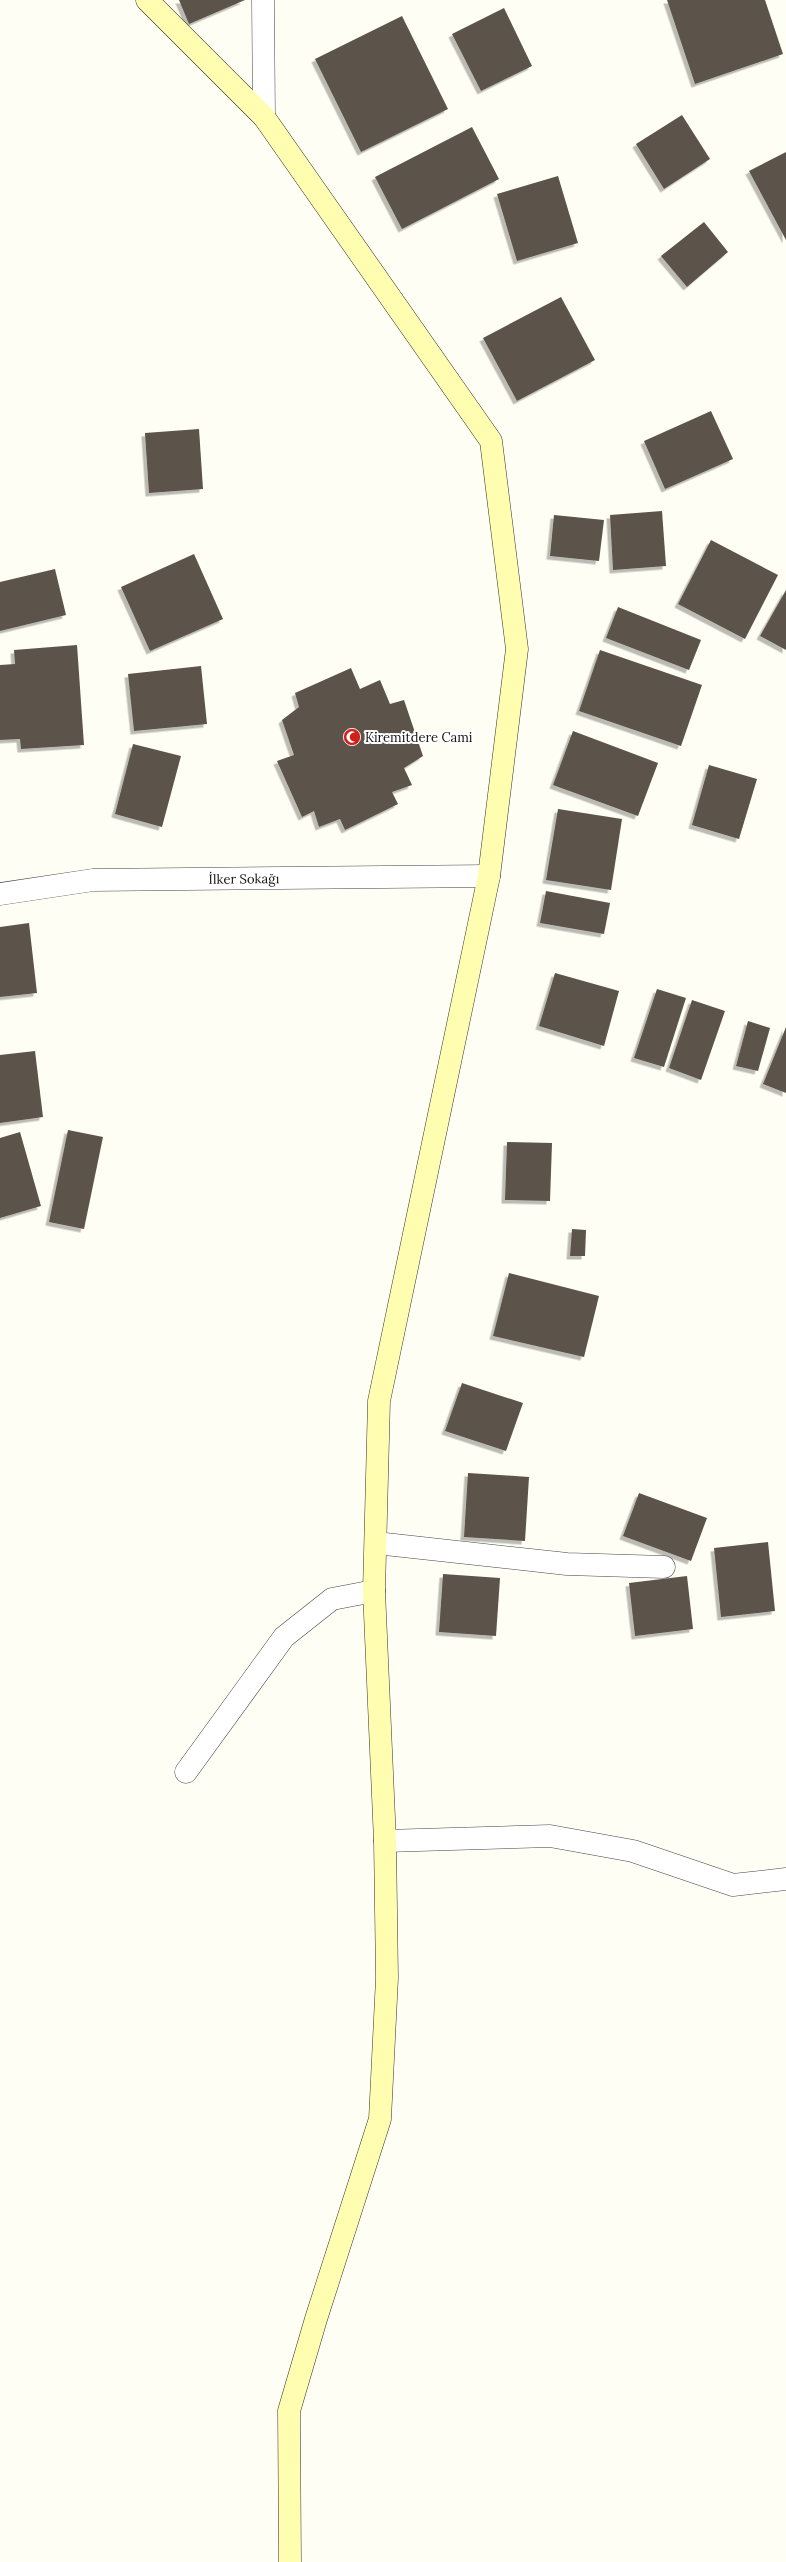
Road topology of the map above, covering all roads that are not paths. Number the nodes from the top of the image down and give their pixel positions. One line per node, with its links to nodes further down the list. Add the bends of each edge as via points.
1 (146, 0): 3 (street)
2 (263, 0): 3 (street)
3 (264, 117): 4 (street, via 491,441 517,648)
4 (488, 876): 5 (street, İlker Sokağı, via 93,880); 6 (street, via 379,1401)
5 (0, 894)
6 (376, 1543): 7 (street, via 567,1564); 8 (street)
7 (664, 1567)
8 (374, 1591): 9 (street, via 332,1599 284,1637); 10 (street)
9 (186, 1772)
10 (385, 1840): 11 (street, via 550,1836 633,1851 733,1885); 12 (street, via 387,1978 380,2119 289,2411)
11 (786, 1879)
12 (290, 2562)

